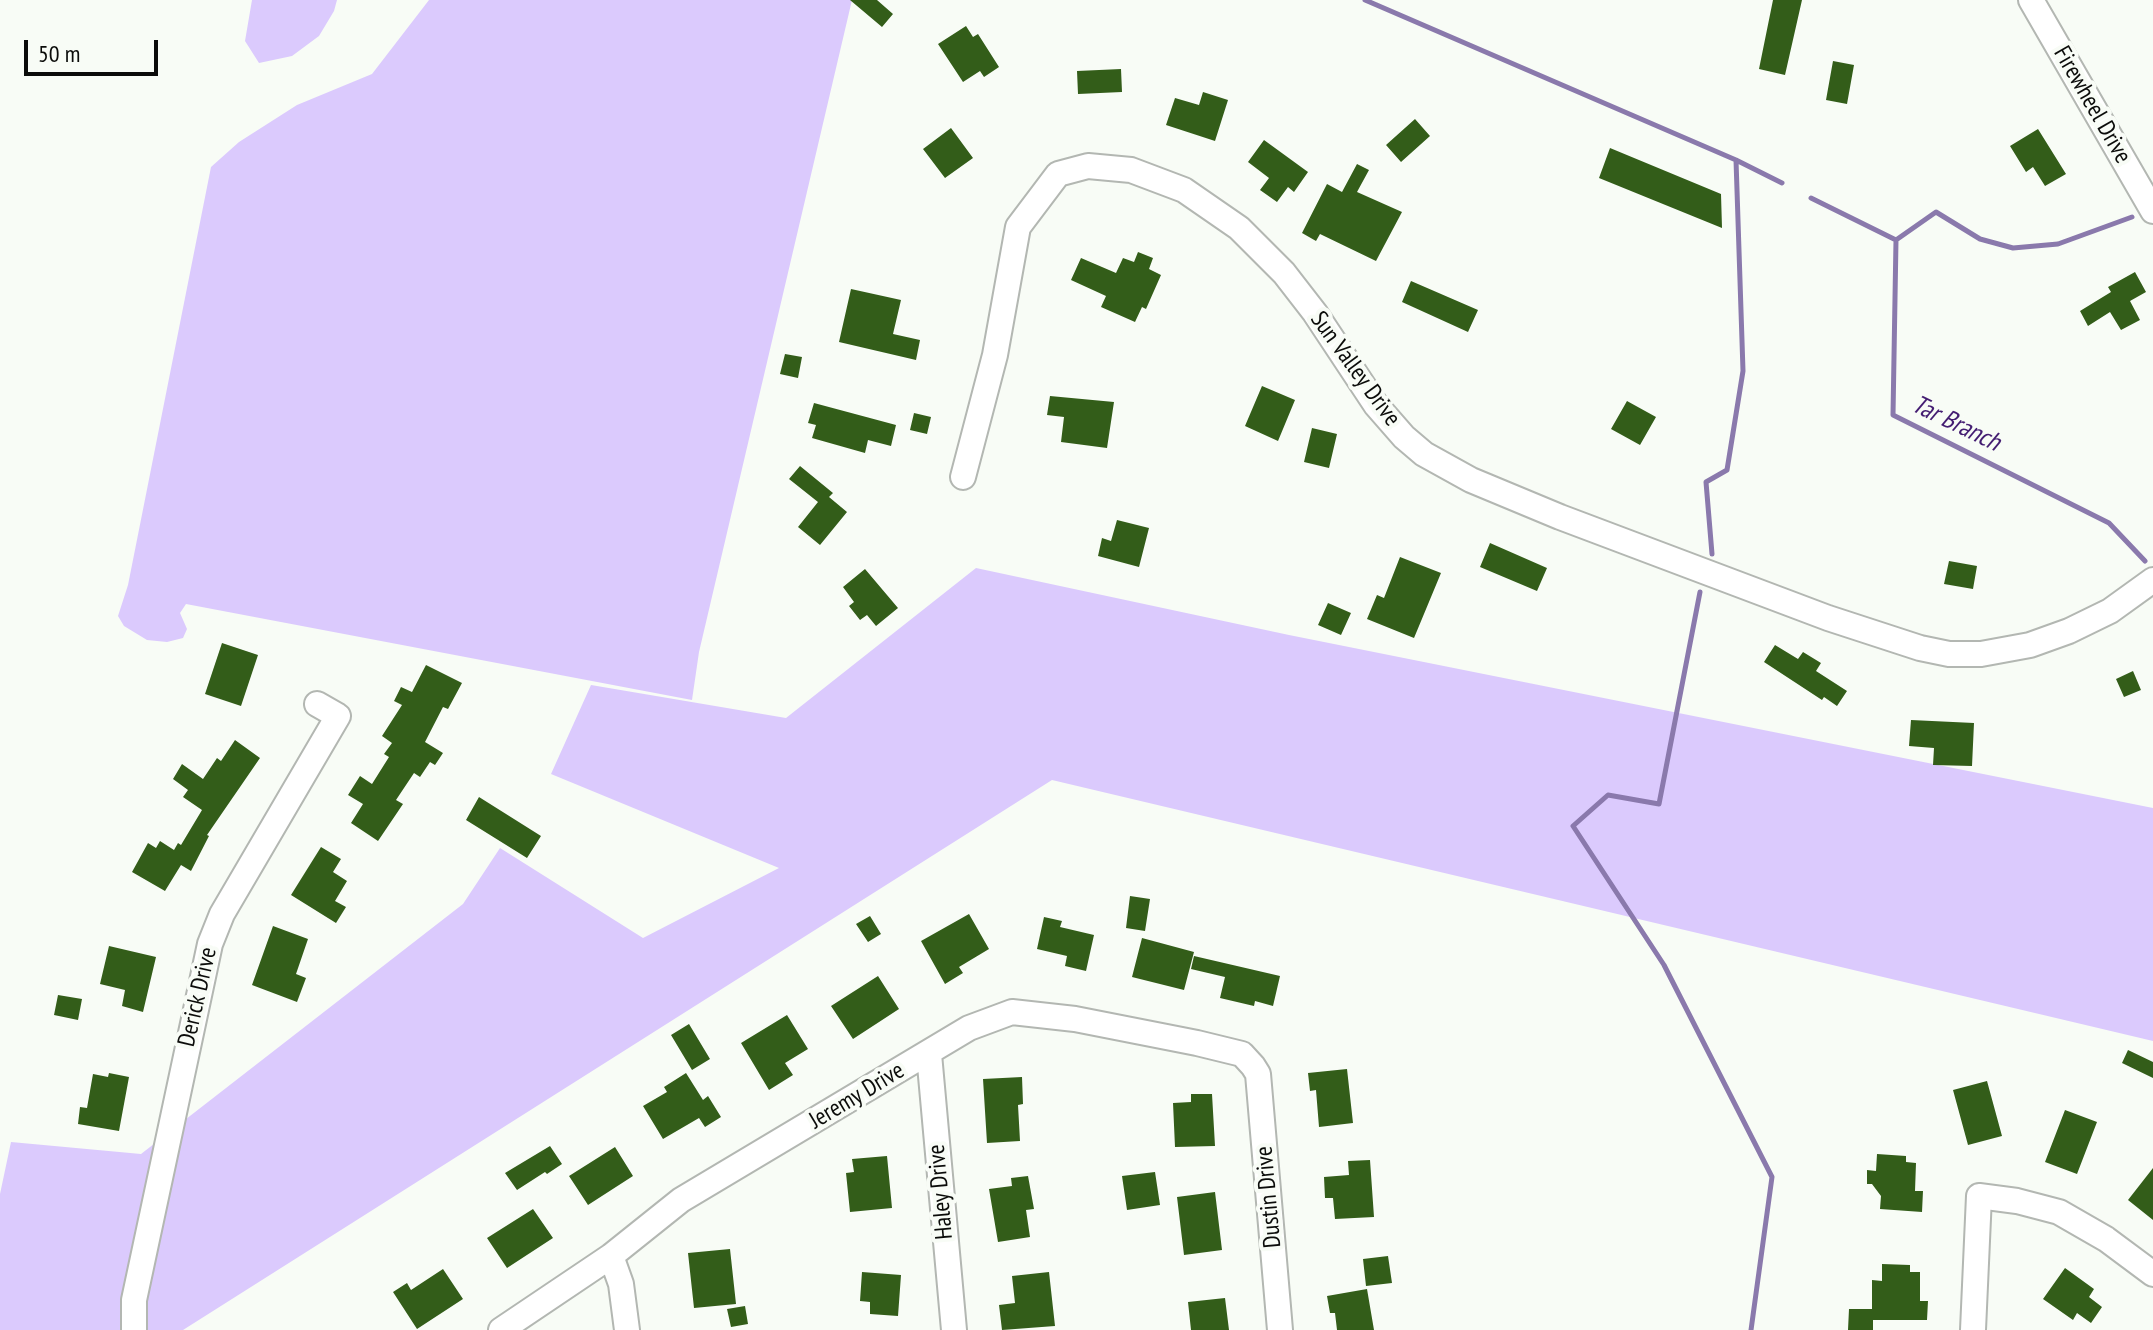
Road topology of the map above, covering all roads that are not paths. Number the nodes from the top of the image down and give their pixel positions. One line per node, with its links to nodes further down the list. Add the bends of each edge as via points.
1 (2031, 0): 2 (street, Firewheel Drive)
2 (2153, 211)
3 (963, 477): 4 (street, Sun Valley Drive, via 995,355 1018,227 1058,174 1088,166 1131,170 1184,190 1239,228 1284,273 1404,437 1480,485 1560,517 1828,618 1949,654 2030,645 2069,631 2110,611)
4 (2153, 580)
5 (317, 704): 10 (street, Derick Drive, via 338,716 222,914 210,944 134,1300)
6 (929, 1054): 7 (street, Jeremy Drive, via 969,1028 1012,1012 1197,1043 1242,1054); 8 (street, Jeremy Drive, via 681,1200); 13 (street, Haley Drive)
7 (1253, 1066): 14 (street, Dustin Drive, via 1258,1074)
8 (611, 1256): 11 (street, Jeremy Drive); 12 (street)
9 (2153, 1274): 15 (street, via 2059,1212 1979,1196)
10 (134, 1330)
11 (501, 1330)
12 (627, 1330)
13 (954, 1330)
14 (1280, 1330)
15 (1973, 1330)

